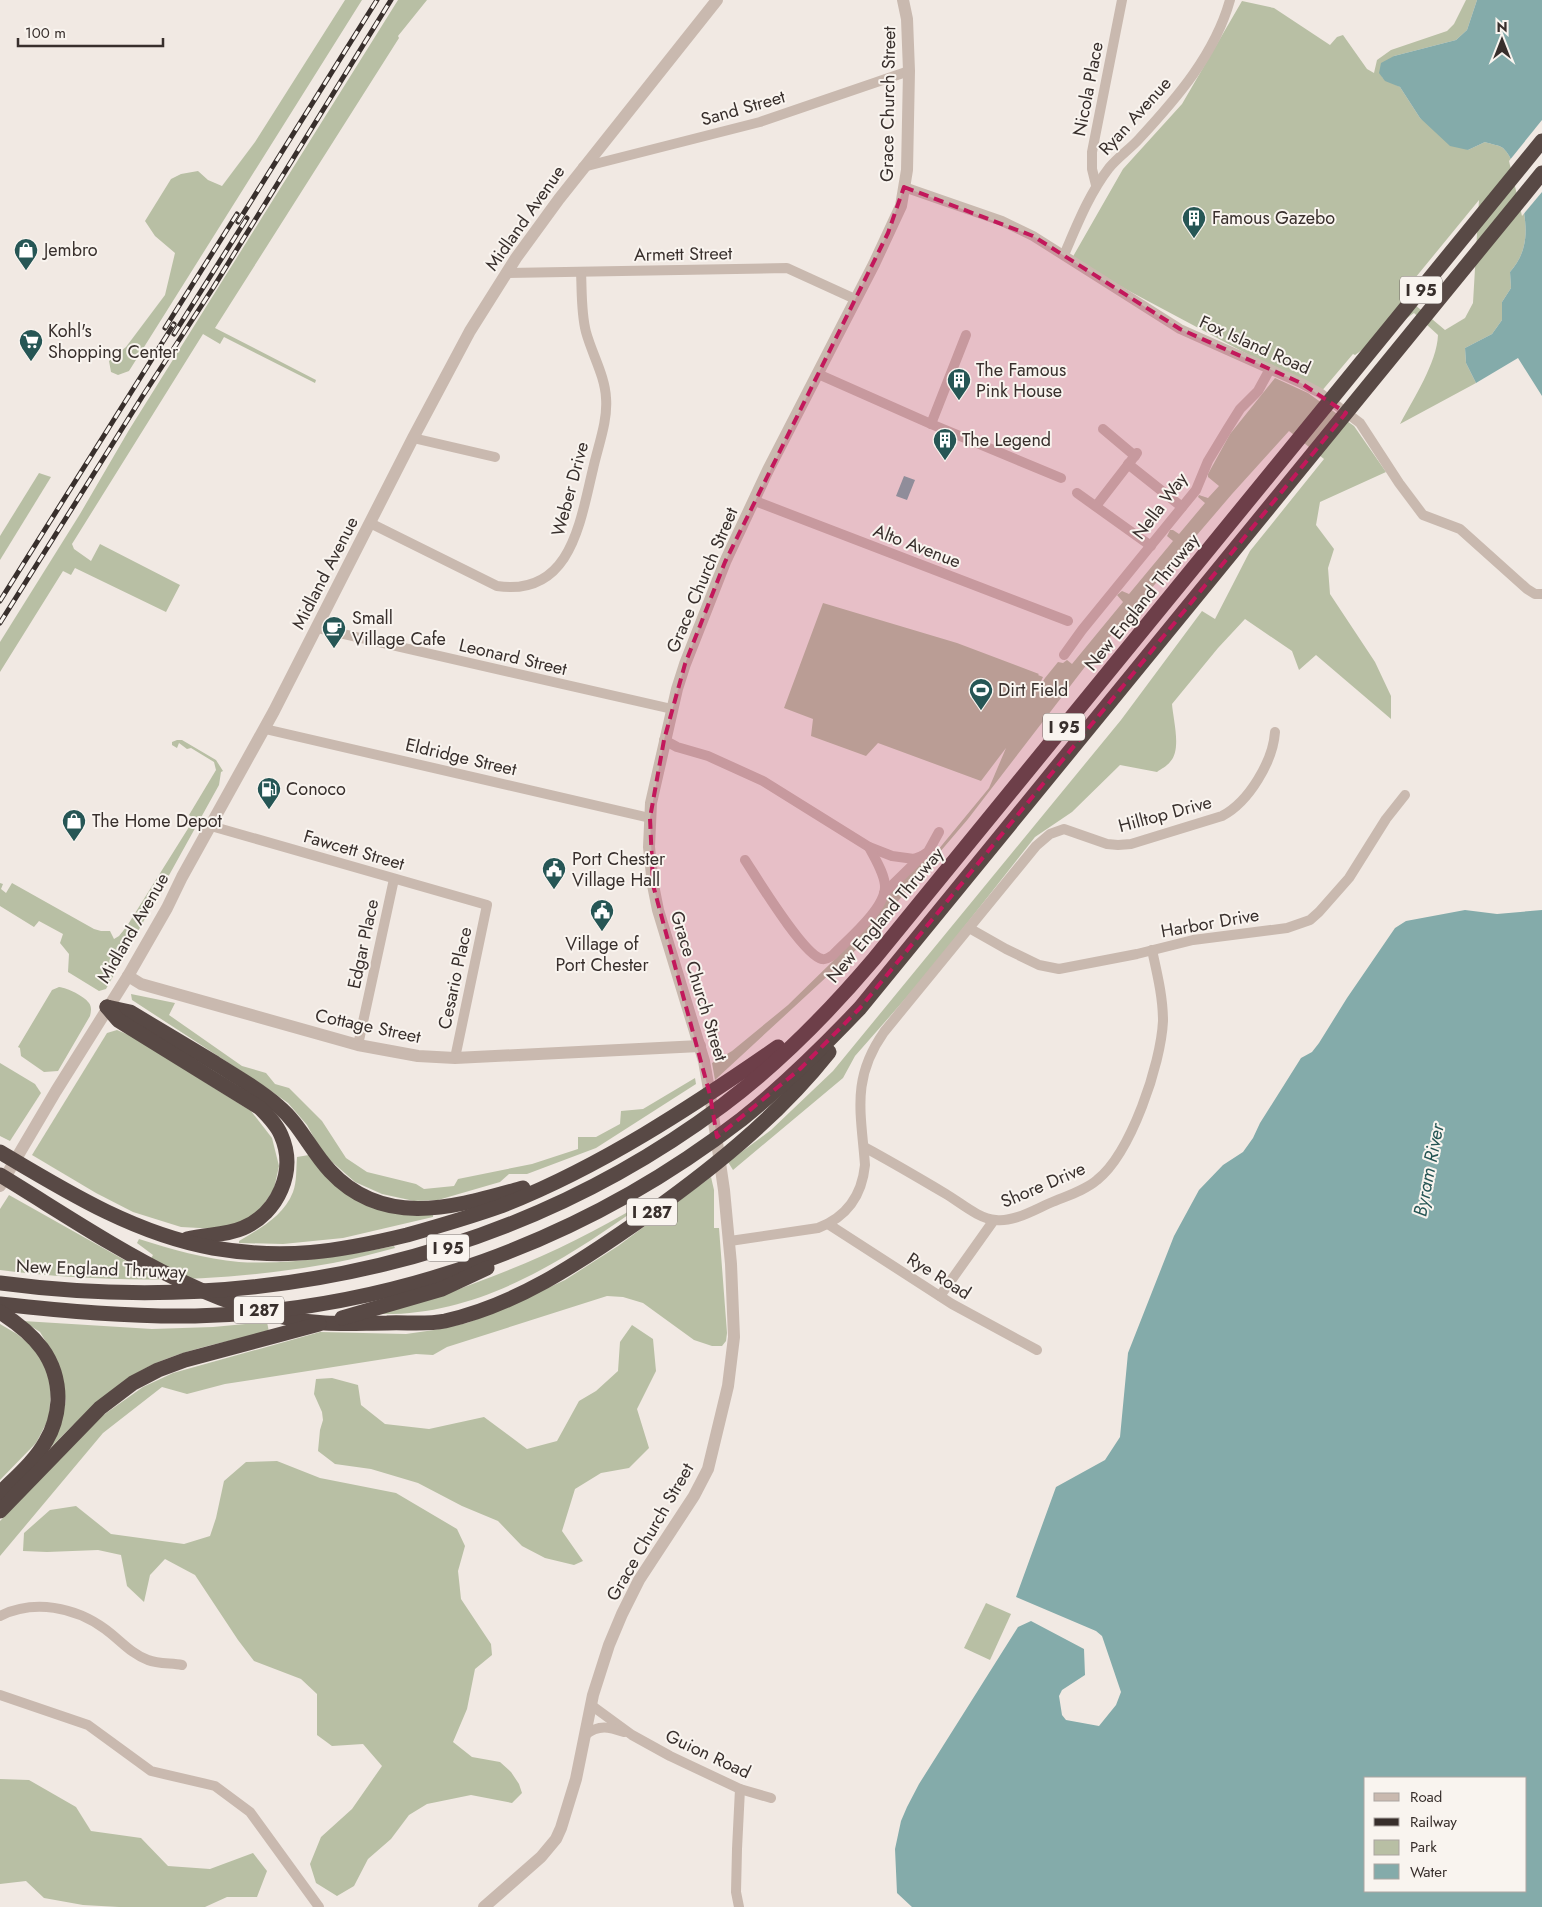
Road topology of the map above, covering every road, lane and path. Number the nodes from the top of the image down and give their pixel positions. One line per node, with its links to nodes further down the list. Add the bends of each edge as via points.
1 (717, 0): 7 (street, Midland Avenue)
2 (903, 0): 5 (street, Grace Church Street, via 908,28)
3 (1122, 0): 9 (street, Nicola Place, via 1092,152)
4 (1230, 0): 9 (street, Ryan Avenue, via 1220,29 1198,67 1162,113 1111,165)
5 (909, 71): 7 (street, Sand Street, via 760,122); 10 (street, Grace Church Street)
6 (1542, 141): 53 (highway, New England Thruway / I 95)
7 (583, 167): 13 (street, Midland Avenue)
8 (1542, 173): 52 (highway, I 95)
9 (1096, 186): 11 (street, Ryan Avenue)
10 (904, 187): 11 (street, Fox Island Road, via 1002,221); 14 (street, Grace Church Street, via 901,206)
11 (1064, 255): 16 (street, Fox Island Road, via 1180,328)
12 (581, 272): 13 (street, Armett Street); 14 (street, Armett Street, via 787,268); 28 (street, Weber Drive, via 586,332 604,385 606,407 578,530 559,566 531,584 497,586)
13 (506, 273): 20 (street, Midland Avenue, via 470,331)
14 (854, 299): 17 (street, Grace Church Street)
15 (966, 335): 18 (street)
16 (1270, 369): 27 (street, Nella Way, via 1258,391 1240,409 1208,461 1196,490); 30 (street, Fox Island Road, via 1301,382 1360,424 1424,515 1460,529 1527,589)
17 (818, 374): 18 (street); 25 (street, Grace Church Street)
18 (931, 424): 23 (street)
19 (1103, 429): 22 (street)
20 (413, 438): 21 (street); 28 (street, Midland Avenue)
21 (495, 457)
22 (1133, 458): 26 (street); 27 (street)
23 (1061, 478)
24 (1078, 493): 26 (street)
25 (755, 501): 31 (street, Alto Avenue); 34 (street, Grace Church Street, via 712,594 685,664)
26 (1096, 506): 29 (street)
27 (1182, 507): 29 (street, Nella Way)
28 (370, 523): 32 (street, Midland Avenue)
29 (1151, 546): 33 (street, Nella Way)
30 (1542, 594)
31 (1068, 622)
32 (317, 628): 34 (street, Leonard Street); 35 (street, Midland Avenue)
33 (1064, 655)
34 (672, 709): 37 (street, Grace Church Street)
35 (264, 729): 39 (street, Eldridge Street); 40 (street, Midland Avenue)
36 (1275, 732): 48 (street, Hilltop Drive, via 1270,759 1230,812 1131,844 1107,844 1072,831 1050,834 1036,846)
37 (664, 740): 39 (street, Grace Church Street); 42 (street, via 763,781)
38 (1404, 795): 49 (street, Harbor Drive, via 1386,818 1356,869 1310,920 1287,928 1193,940)
39 (650, 818): 55 (street, Grace Church Street, via 649,847 658,910)
40 (211, 826): 45 (street, Fawcett Street); 50 (street, Midland Avenue)
41 (939, 832): 43 (street, via 928,852)
42 (869, 847): 43 (street, via 892,856); 46 (street, via 883,876)
43 (922, 856): 46 (street)
44 (745, 860): 46 (street, via 802,943 822,959 833,955 866,921)
45 (394, 879): 47 (street, Fawcett Street); 54 (street, Edgar Place)
46 (884, 894)
47 (487, 905): 56 (street, Cesario Place)
48 (969, 928): 49 (street, Harbor Drive, via 1006,950 1048,968 1069,968); 57 (street, Hilltop Drive, via 872,1049 860,1092)
49 (1152, 950): 62 (street, Shore Drive, via 1162,1004 1161,1036 1146,1094 1124,1143 1106,1171 1089,1186 1019,1216)
50 (128, 976): 51 (street, Midland Avenue); 54 (street, Cottage Street, via 141,984)
51 (107, 1007): 60 (highway, via 130,1012 253,1086 285,1111 323,1163 339,1179 359,1193 384,1204 411,1209 439,1208); 61 (street, Midland Avenue); 64 (highway, via 118,1020 260,1108 276,1126 284,1144 286,1176 278,1198 263,1216 236,1232)
52 (860, 1008): 59 (highway, I 287, via 808,1078 772,1114 676,1194 580,1262 526,1292 460,1317 434,1322 324,1323 261,1311 210,1293 138,1259); 66 (highway, I 95, via 800,1069 713,1140 625,1197)
53 (827, 1013): 60 (highway, via 699,1101); 67 (highway, New England Thruway / I 95, via 724,1104 655,1152 552,1207 447,1248 336,1276 233,1290 154,1294)
54 (358, 1045): 56 (street, Cottage Street, via 399,1054)
55 (700, 1046): 56 (street, Cottage Street); 65 (street, Grace Church Street)
56 (455, 1058)
57 (864, 1148): 62 (street, Shore Drive, via 978,1214); 63 (street, Hilltop Drive, via 865,1165 860,1189 848,1209)
58 (0, 1152): 64 (highway, via 80,1199 131,1223)
59 (0, 1175)
60 (567, 1177): 64 (highway, via 477,1214 410,1234 338,1250 304,1254 251,1253)
61 (0, 1186)
62 (994, 1220): 68 (street)
63 (828, 1224): 65 (street, via 804,1231); 68 (street, Rye Road)
64 (182, 1240)
65 (730, 1241): 77 (street, Grace Church Street, via 733,1355 708,1469 629,1598 605,1656)
66 (530, 1244): 69 (highway, I 95, via 424,1281 351,1298 274,1310 143,1316); 73 (highway, via 466,1279 442,1288 352,1316 185,1360 146,1376 100,1408)
67 (1, 1283)
68 (940, 1296): 71 (street, Rye Road)
69 (0, 1304)
70 (0, 1312): 72 (highway, via 20,1325 44,1350 55,1372 58,1396 56,1419 46,1442)
71 (1037, 1350)
72 (0, 1493)
73 (0, 1511)
74 (0, 1616): 75 (street, via 25,1607 67,1610 86,1617 149,1660)
75 (182, 1665)
76 (0, 1696): 82 (street, via 88,1725 151,1771 216,1786 250,1812)
77 (591, 1705): 78 (street, Grace Church Street); 79 (street, Guion Road)
78 (585, 1735): 79 (street, Guion Road, via 600,1727); 83 (street, Grace Church Street, via 565,1817 556,1838 541,1857)
79 (632, 1735): 80 (street, Guion Road)
80 (740, 1789): 81 (street, Guion Road); 84 (street, via 736,1866)
81 (771, 1798)
82 (319, 1907)
83 (484, 1907)
84 (739, 1907)

